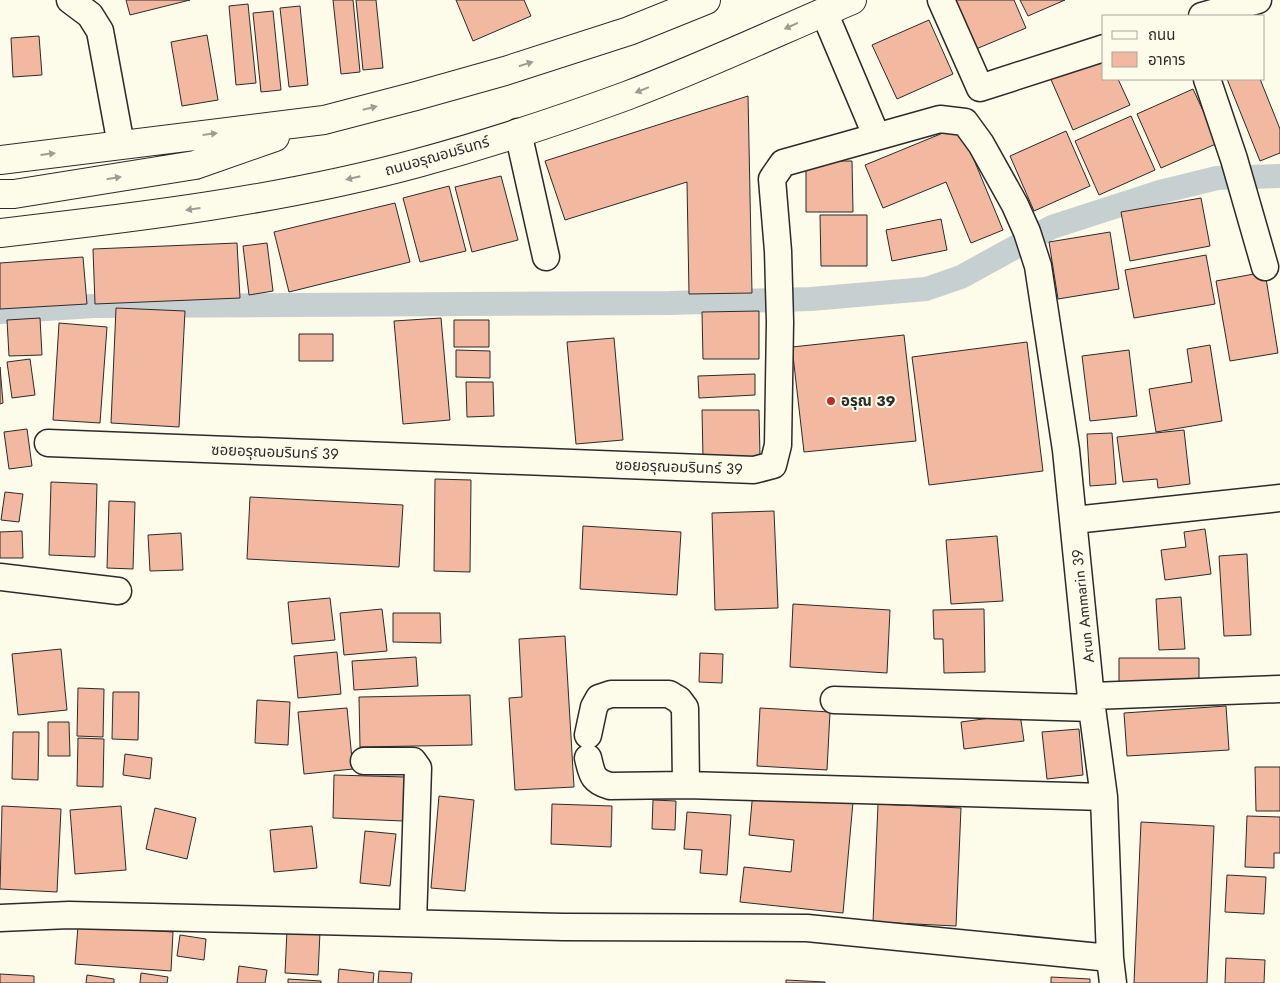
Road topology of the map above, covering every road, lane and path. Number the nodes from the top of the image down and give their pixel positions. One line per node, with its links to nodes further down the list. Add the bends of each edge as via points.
1 (70, 0): 13 (street, via 90,15 100,31)
2 (706, 0): 10 (main road, one-way to 2, via 505,71 629,31)
3 (852, 0): 6 (main road, ถนนอรุณอมรินทร์)
4 (941, 0): 8 (street, via 980,88)
5 (1258, 0): 7 (street)
6 (824, 12): 11 (main road, ถนนอรุณอมรินทร์, one-way to 11, via 626,96); 12 (street)
7 (1206, 15)
8 (1102, 49)
9 (1207, 80): 19 (street)
10 (324, 120): 13 (main road, one-way to 10); 15 (main road, one-way to 10, via 195,165)
11 (518, 132): 17 (main road, ถนนอรุณอมรินทร์, one-way to 17, via 417,163 308,188 199,208); 18 (street)
12 (876, 136): 16 (street, ซอยอรุณอมรินทร์ 39, via 940,119 965,122 982,144); 20 (street, ซอยอรุณอมรินทร์ 39, via 783,162 772,179 780,322 778,444 773,465 754,470)
13 (121, 145): 14 (main road, one-way to 13)
14 (0, 160)
15 (7, 194)
16 (1028, 232): 22 (street, Arun Ammarin 39, via 1038,266)
17 (0, 233)
18 (546, 257)
19 (1265, 267)
20 (48, 443)
21 (1280, 498): 22 (street)
22 (1074, 520): 27 (street, Arun Ammarin 39)
23 (0, 577): 24 (street)
24 (118, 591)
25 (1280, 689): 27 (street)
26 (834, 700): 27 (street)
27 (1092, 702): 30 (street, Arun Ammarin 39)
28 (364, 761): 32 (street, via 412,762 418,768)
29 (686, 785): 29 (street, via 610,786 600,783 593,776 588,746 594,707 599,698 611,694 669,694 679,700 685,708); 30 (street)
30 (1104, 796): 33 (street, Arun Ammarin 39)
31 (0, 918): 32 (street, via 69,915)
32 (413, 923): 33 (street, via 807,928)
33 (1112, 970)

